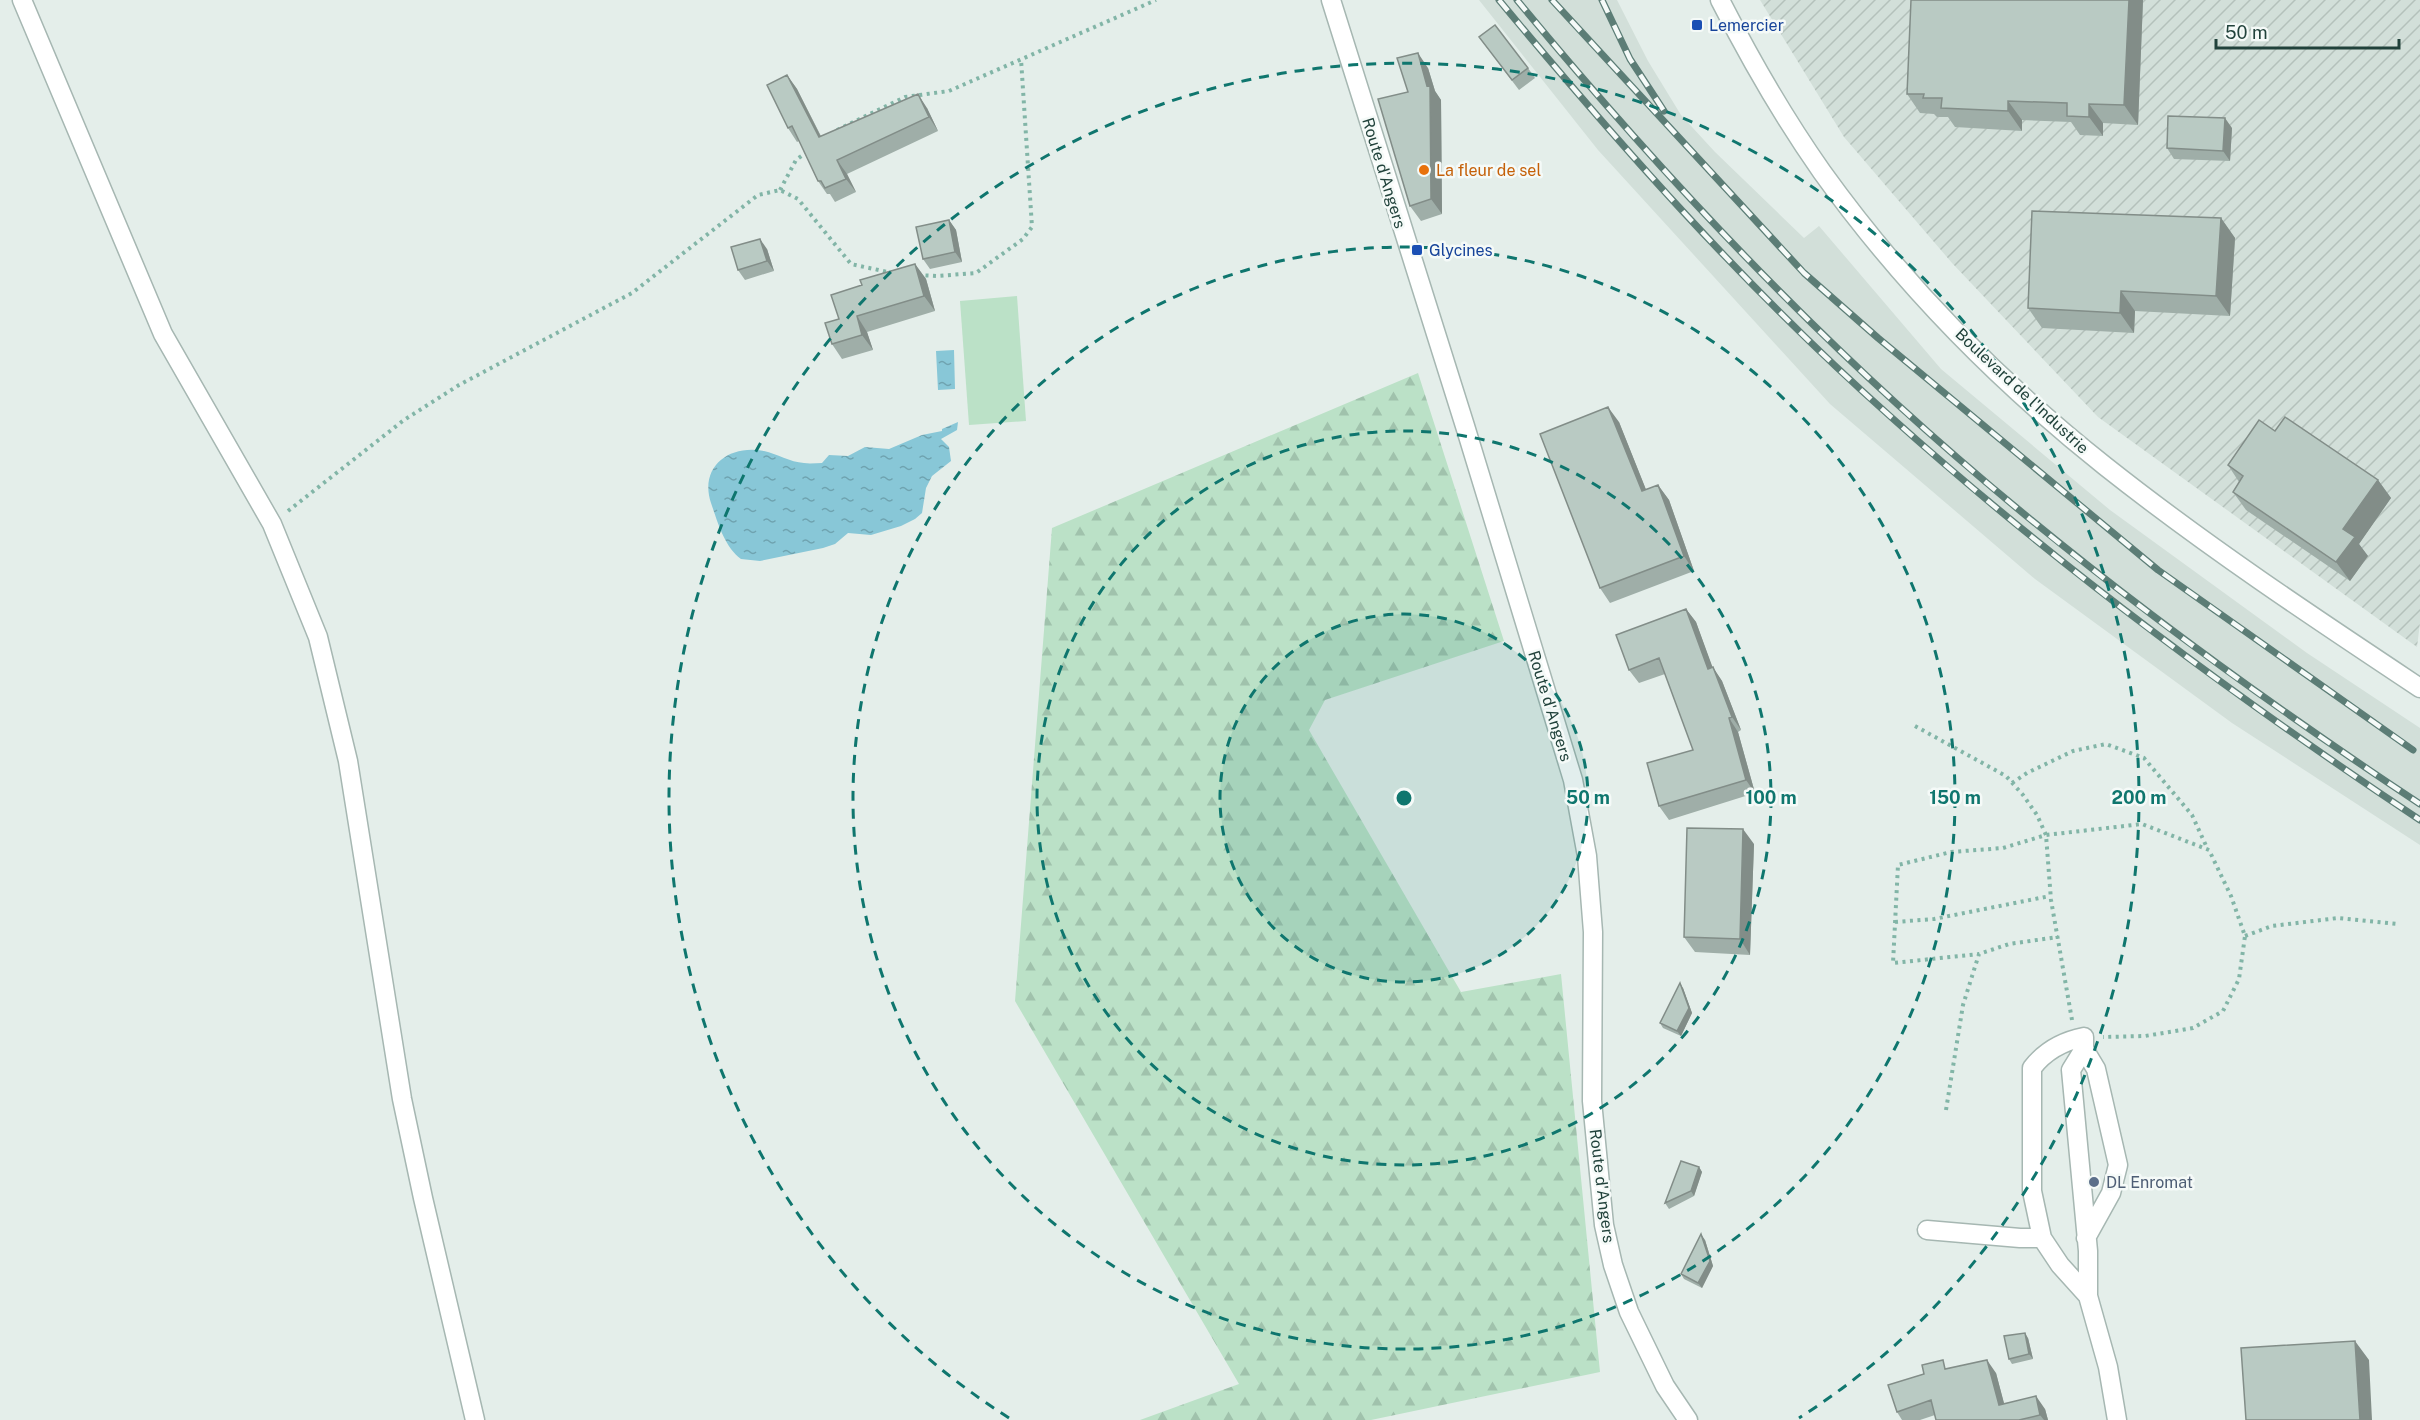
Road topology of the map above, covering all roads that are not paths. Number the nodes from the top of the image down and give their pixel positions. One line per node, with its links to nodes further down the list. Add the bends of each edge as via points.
1 (22, 0): 10 (street, via 163,334 272,524 318,637 348,761 402,1099)
2 (1331, 0): 11 (street, Route d'Angers, via 1573,780 1587,856 1593,932 1592,1101 1604,1225 1629,1312 1665,1386)
3 (1720, 0): 4 (street, Boulevard de l'Industrie, via 1755,66 1822,172 1884,251 1973,348 2103,465 2172,518)
4 (2420, 688)
5 (2081, 1041): 7 (street, via 2041,1056 2032,1068 2032,1191); 8 (street, via 2071,1070); 8 (street, via 2096,1069 2118,1165 2111,1193)
6 (1927, 1230): 7 (street)
7 (2042, 1238): 9 (street)
8 (2086, 1238): 9 (street)
9 (2088, 1296): 12 (street, via 2108,1367)
10 (475, 1420)
11 (1688, 1420)
12 (2117, 1420)

